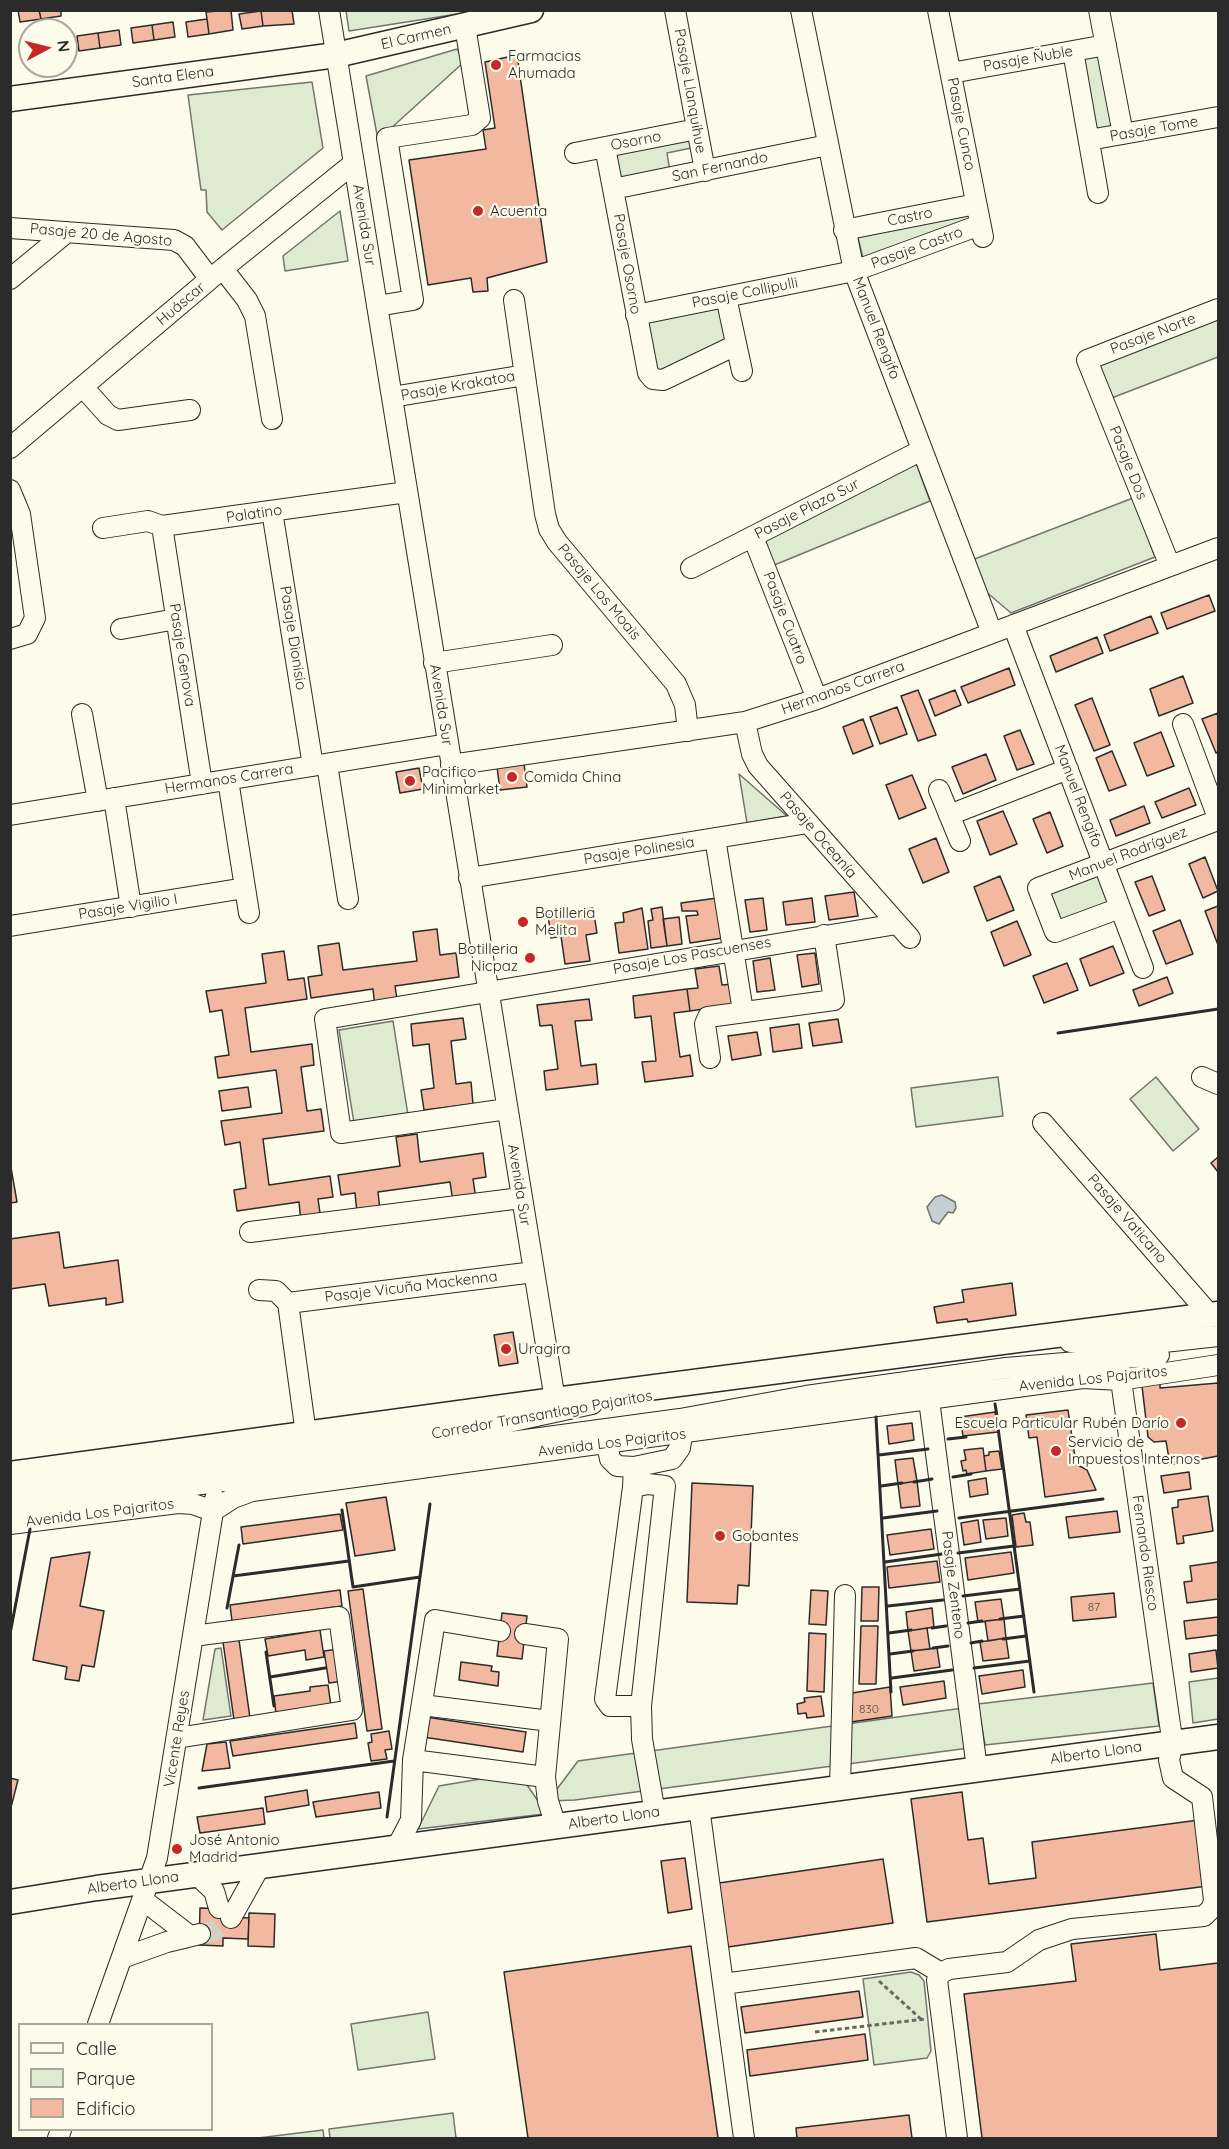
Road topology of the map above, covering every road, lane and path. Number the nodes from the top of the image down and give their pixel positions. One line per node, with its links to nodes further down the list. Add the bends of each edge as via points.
1 (329, 10): 10 (street, Avenida Sur)
2 (675, 10): 14 (street, Pasaje Llanquihue)
3 (801, 10): 17 (street, Manuel Rengifo)
4 (938, 10): 11 (street, Pasaje Cunco)
5 (1099, 10): 8 (street)
6 (523, 11): 7 (main road, El Carmen)
7 (475, 20): 10 (main road, El Carmen); 34 (street, via 480,118 472,125 387,138 412,300)
8 (1106, 45): 9 (street, Pasaje Ñuble); 15 (street)
9 (1074, 51): 11 (street, Pasaje Ñuble); 16 (street)
10 (336, 56): 12 (main road, Santa Elena); 20 (street, Avenida Sur)
11 (951, 73): 24 (street, Pasaje Cunco)
12 (10, 99)
13 (1218, 117): 15 (street, Pasaje Tome)
14 (697, 129): 18 (street, Osorno); 21 (street, Pasaje Llanquihue)
15 (1124, 134): 16 (street, Pasaje Tome)
16 (1089, 140): 23 (street)
17 (828, 145): 21 (street, San Fernando); 26 (street, Manuel Rengifo)
18 (605, 147): 19 (street, Osorno); 22 (street, Pasaje Osorno)
19 (575, 153)
20 (354, 163): 30 (street, Huáscar); 34 (street, Avenida Sur)
21 (705, 171): 22 (street, San Fernando)
22 (613, 189): 36 (street, Pasaje Osorno)
23 (1098, 193)
24 (976, 204): 26 (street, Castro); 28 (street, Pasaje Cunco)
25 (10, 228): 27 (street, Pasaje 20 de Agosto)
26 (844, 230): 29 (street, Manuel Rengifo)
27 (67, 232): 30 (street, Pasaje 20 de Agosto, via 174,240); 31 (street)
28 (982, 232): 29 (street, Pasaje Castro)
29 (855, 271): 32 (street, Pasaje Collipulli); 46 (street, Manuel Rengifo)
30 (217, 274): 41 (street, Huáscar); 44 (street, Pasaje 20 de Agosto, via 247,300 255,316)
31 (10, 279)
32 (726, 297): 36 (street, Pasaje Collipulli); 37 (street)
33 (514, 300): 40 (street, Pasaje Los Moais)
34 (377, 306): 42 (street, Avenida Sur)
35 (1218, 309): 38 (street, Pasaje Norte)
36 (636, 315): 37 (street, Pasaje Osorno, via 645,365 653,379 663,380)
37 (736, 345): 39 (street)
38 (1087, 360): 54 (street, Pasaje Dos)
39 (742, 371)
40 (525, 375): 42 (street, Pasaje Krakatoa); 67 (street, Pasaje Los Moais, via 549,528 676,684 685,705)
41 (83, 387): 43 (street, via 108,415 118,420); 45 (street, Huáscar)
42 (392, 397): 48 (street, Avenida Sur)
43 (190, 410)
44 (272, 420)
45 (10, 448)
46 (922, 450): 52 (street, Pasaje Plaza Sur); 59 (street, Manuel Rengifo)
47 (10, 490): 60 (street, via 20,514 35,618 31,631)
48 (407, 492): 49 (street, Palatino); 62 (street, Avenida Sur)
49 (272, 511): 50 (street, Palatino); 69 (street, Pasaje Dionisio)
50 (162, 526): 51 (street, Palatino, via 148,520); 56 (street, Pasaje Genova)
51 (103, 528)
52 (753, 537): 55 (street, Pasaje Plaza Sur); 63 (street, Pasaje Cuatro)
53 (1218, 548): 54 (street, Hermanos Carrera)
54 (1170, 566): 57 (street, Hermanos Carrera)
55 (691, 568)
56 (176, 619): 58 (street); 73 (street, Pasaje Genova)
57 (1014, 625): 59 (street, Hermanos Carrera); 71 (street, Manuel Rengifo)
58 (121, 628)
59 (992, 633): 63 (street, Hermanos Carrera)
60 (10, 639)
61 (552, 645): 62 (street)
62 (434, 663): 68 (street, Avenida Sur)
63 (817, 699): 65 (street, Hermanos Carrera)
64 (82, 714): 75 (street)
65 (745, 722): 67 (street, Hermanos Carrera); 79 (street, Pasaje Oceanía, via 758,766)
66 (1183, 724): 78 (street, Manuel Rodríguez)
67 (688, 731): 70 (street, Hermanos Carrera)
68 (448, 744): 69 (street, Hermanos Carrera); 70 (street, Avenida Sur)
69 (320, 765): 72 (street, Hermanos Carrera); 85 (street, Pasaje Dionisio)
70 (451, 765): 83 (street, Avenida Sur)
71 (1068, 769): 77 (street); 82 (street, Manuel Rengifo)
72 (228, 780): 73 (street, Hermanos Carrera); 84 (street)
73 (202, 784): 75 (street, Hermanos Carrera)
74 (939, 790): 77 (street)
75 (106, 799): 76 (street, Hermanos Carrera); 86 (street)
76 (10, 815)
77 (949, 815): 81 (street)
78 (1218, 819): 82 (street, Manuel Rodríguez)
79 (808, 823): 80 (street, Pasaje Polinesia); 90 (street, Pasaje Oceanía)
80 (715, 838): 83 (street, Pasaje Polinesia); 92 (street)
81 (960, 841)
82 (1103, 863): 87 (street, Manuel Rengifo); 87 (street, Manuel Rodríguez, via 1038,888 1055,932)
83 (469, 878): 94 (street, Avenida Sur)
84 (245, 888): 86 (street, Pasaje Vigilio I); 88 (street)
85 (348, 899)
86 (131, 907): 89 (street, Pasaje Vigilio I)
87 (1120, 908): 93 (street, Manuel Rengifo)
88 (249, 913)
89 (10, 926)
90 (903, 931): 91 (street, Pasaje Los Pascuenses)
91 (824, 935): 92 (street, Pasaje Los Pascuenses); 95 (street, via 834,999)
92 (733, 949): 94 (street, Pasaje Los Pascuenses); 95 (street)
93 (1143, 968)
94 (488, 992): 97 (street, Avenida Sur); 97 (street, Pasaje Los Pascuenses, via 325,1019 341,1133)
95 (743, 1011): 96 (street, via 706,1019)
96 (710, 1058)
97 (507, 1109): 99 (street, Avenida Sur)
98 (1044, 1123): 104 (street, Pasaje Vaticano)
99 (521, 1197): 100 (street); 101 (street, Avenida Sur)
100 (250, 1232)
101 (534, 1272): 103 (street, Pasaje Vicuña Mackenna); 109 (street, Avenida Sur)
102 (259, 1290): 103 (street, via 276,1291)
103 (288, 1303): 111 (street)
104 (1216, 1321): 105 (main road)
105 (1116, 1342): 106 (street, Corredor Transantiago Pajaritos); 108 (street, Fernando Riesco); 109 (main road); 114 (street, Corredor Transantiago Pajaritos, via 1070,1342 974,1353 605,1401 481,1428); 114 (street, Corredor Transantiago Pajaritos, via 1005,1368 806,1395 680,1419)
106 (1218, 1348)
107 (1218, 1365): 108 (street, Avenida Los Pajaritos)
108 (1120, 1380): 110 (street, Avenida Los Pajaritos, via 1083,1378); 131 (street, Fernando Riesco)
109 (555, 1400): 111 (main road)
110 (929, 1400): 112 (street, Avenida Los Pajaritos); 133 (street, Pasaje Zenteno)
111 (306, 1434): 114 (main road)
112 (682, 1434): 113 (street, Avenida Los Pajaritos); 115 (street, via 680,1448 672,1459)
113 (607, 1444): 115 (street, via 610,1459 617,1466); 120 (street, Avenida Los Pajaritos, via 252,1491)
114 (215, 1464): 116 (main road); 118 (street, Corredor Transantiago Pajaritos); 119 (street, Corredor Transantiago Pajaritos); 120 (street, Vicente Reyes)
115 (634, 1467): 117 (street)
116 (10, 1474)
117 (633, 1487): 127 (street, via 664,1486); 127 (street, via 605,1699 610,1706)
118 (10, 1494)
119 (10, 1510)
120 (213, 1511): 121 (street, Avenida Los Pajaritos, via 178,1503); 125 (street, Vicente Reyes)
121 (10, 1524)
122 (844, 1595): 135 (street)
123 (500, 1630): 126 (street, via 435,1620)
124 (525, 1634): 128 (street, via 558,1640)
125 (193, 1636): 130 (street, Vicente Reyes); 130 (street, via 339,1617 352,1710)
126 (422, 1705): 128 (street); 132 (street)
127 (641, 1706): 137 (street, via 642,1739)
128 (550, 1721): 134 (street)
129 (1218, 1737): 131 (main road, Alberto Llona)
130 (177, 1738): 142 (street, Vicente Reyes, via 157,1858)
131 (1173, 1743): 133 (main road, Alberto Llona); 146 (street, Fernando Riesco, via 1169,1760 1173,1778 1202,1797 1212,1908 1203,1916 1175,1921 1072,1929 1039,1940 1007,1962 949,1968)
132 (413, 1760): 134 (street); 139 (street, via 411,1820)
133 (977, 1769): 135 (main road, Alberto Llona)
134 (545, 1777): 138 (street)
135 (840, 1788): 136 (main road, Alberto Llona)
136 (699, 1807): 137 (main road, Alberto Llona); 147 (street)
137 (655, 1813): 138 (main road, Alberto Llona)
138 (556, 1826): 139 (main road, Alberto Llona)
139 (397, 1847): 140 (main road, Alberto Llona)
140 (260, 1866): 141 (main road, Alberto Llona); 141 (street, via 225,1913 214,1891)
141 (196, 1874): 142 (main road, Alberto Llona)
142 (147, 1890): 143 (main road, Alberto Llona); 144 (street, Vicente Reyes); 144 (street, via 195,1935)
143 (10, 1902)
144 (122, 1958): 150 (street, Vicente Reyes)
145 (862, 1966): 146 (street, via 916,1958); 147 (street); 149 (path)
146 (941, 1973): 148 (street, via 937,1980)
147 (723, 1984): 152 (street)
148 (942, 2018): 149 (path); 153 (street)
149 (922, 2020): 151 (path)
150 (99, 2023)
151 (816, 2032)
152 (744, 2139)
153 (957, 2139)

